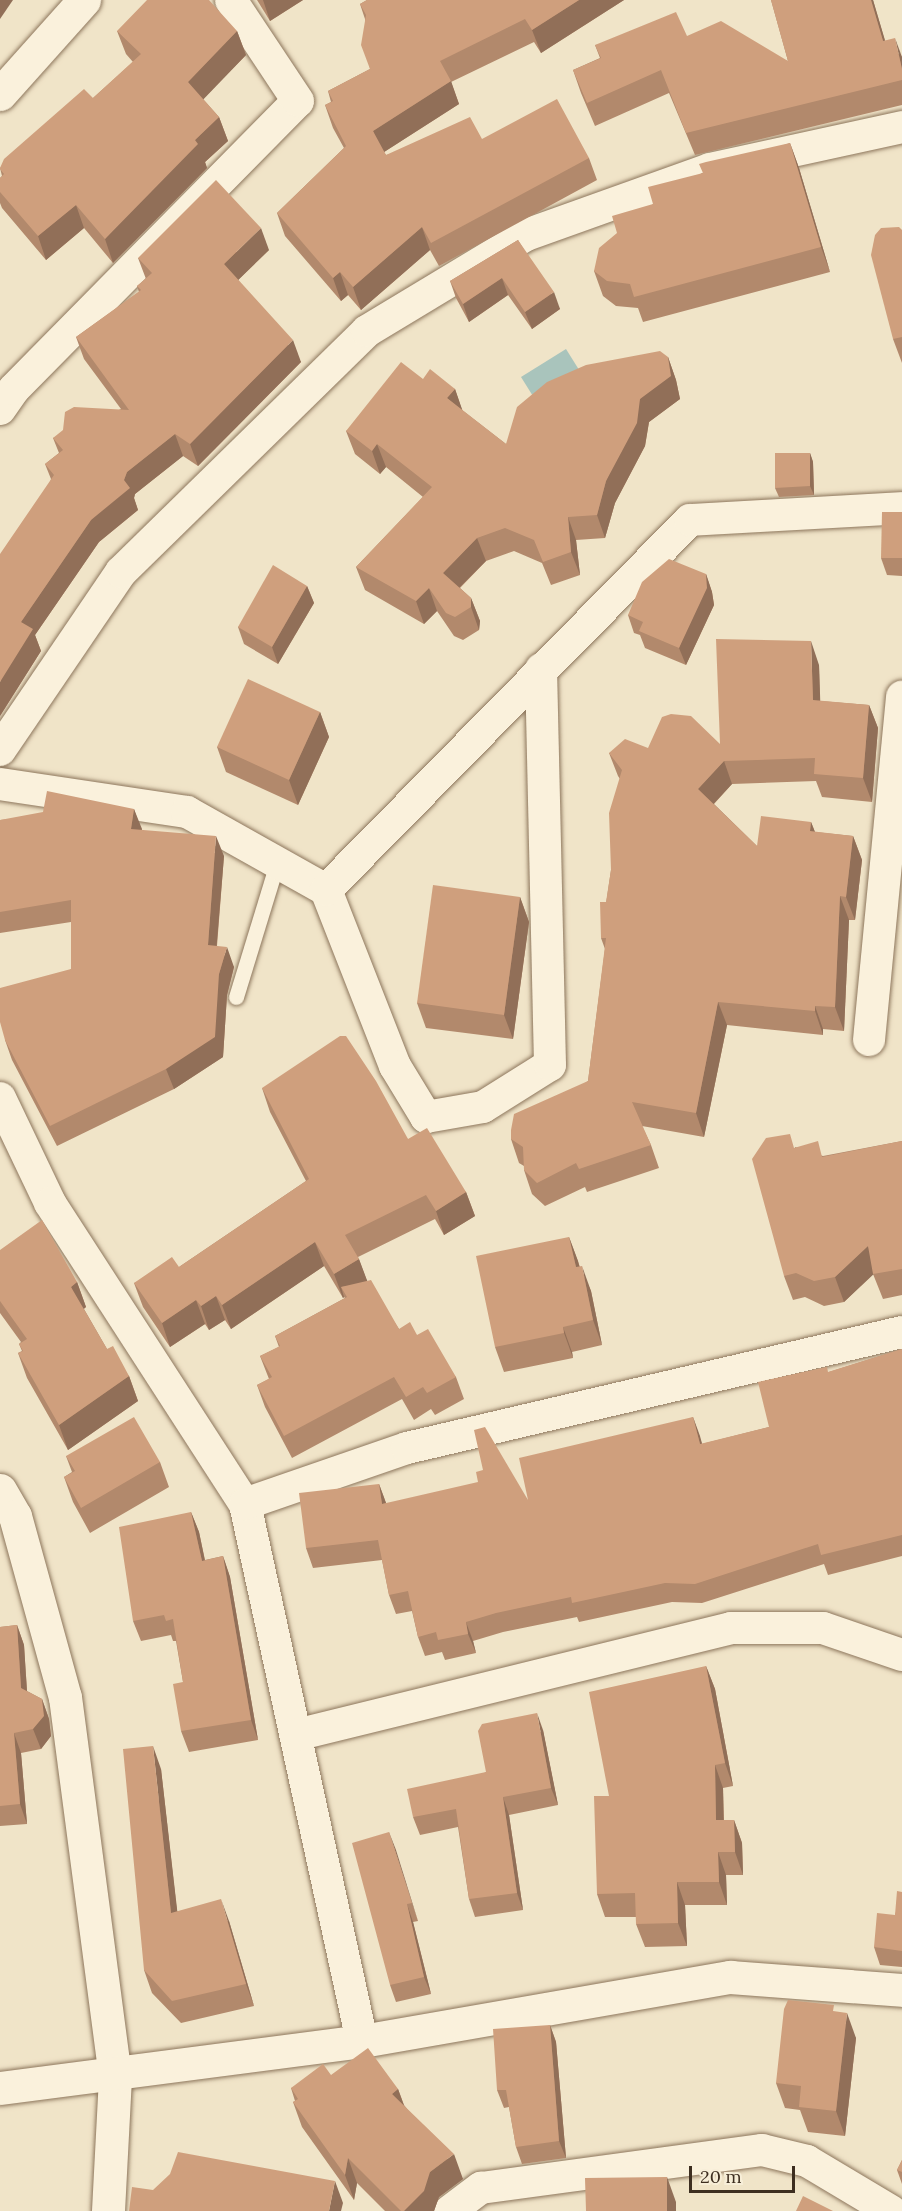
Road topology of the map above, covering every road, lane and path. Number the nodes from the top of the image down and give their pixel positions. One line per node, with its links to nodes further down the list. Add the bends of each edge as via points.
1 (84, 0): 3 (street)
2 (231, 0): 5 (street, via 298,101 14,389)
3 (0, 94)
4 (902, 127): 9 (street, via 710,169 526,235 367,331 121,572)
5 (0, 409)
6 (902, 508): 7 (street, via 690,520)
7 (541, 669): 12 (street); 12 (street, via 550,1065 483,1107 426,1117 395,1066)
8 (902, 697): 14 (street)
9 (0, 750)
10 (0, 784): 11 (street, via 187,812)
11 (277, 863): 12 (street); 13 (lane)
12 (326, 890)
13 (236, 997)
14 (869, 1040)
15 (0, 1098): 18 (street, via 50,1203)
16 (902, 1332): 18 (street, via 407,1448)
17 (0, 1490): 23 (street, via 15,1516 64,1697)
18 (245, 1504): 20 (street)
19 (902, 1655): 20 (street, via 823,1628 731,1628)
20 (296, 1735): 22 (street)
21 (902, 1990): 22 (street, via 730,1977)
22 (362, 2041): 23 (street)
23 (115, 2077): 24 (street); 25 (street)
24 (0, 2088)
25 (108, 2211)
26 (450, 2211): 27 (street, via 481,2188 762,2150 807,2161)
27 (891, 2211)

